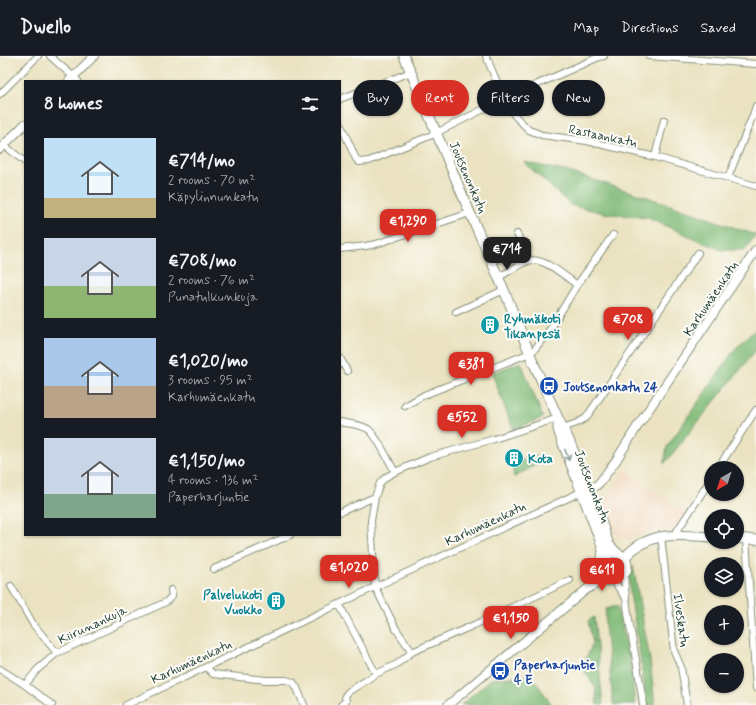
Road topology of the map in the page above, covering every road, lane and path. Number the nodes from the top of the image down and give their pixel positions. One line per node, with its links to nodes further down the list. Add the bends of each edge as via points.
1 (38, 56): 14 (street)
2 (50, 56): 11 (street)
3 (94, 56): 11 (street)
4 (404, 56): 10 (main road, Joutsenonkatu)
5 (486, 56): 12 (street, Rastaankatu)
6 (600, 56): 13 (street)
7 (649, 56): 8 (street)
8 (666, 56): 9 (street)
9 (756, 64)
10 (411, 72): 15 (street); 22 (main road, Joutsenonkatu)
11 (74, 80)
12 (496, 80)
13 (544, 81)
14 (0, 94)
15 (341, 99)
16 (756, 106): 26 (street)
17 (477, 112): 22 (street)
18 (515, 116): 24 (street, Rastaankatu, via 529,130 542,135 587,141)
19 (664, 120): 24 (street)
20 (24, 125): 23 (street)
21 (341, 125): 22 (street, via 359,162)
22 (437, 132): 28 (main road, Joutsenonkatu)
23 (2, 147): 25 (street)
24 (655, 157): 26 (street, Rastaankatu)
25 (24, 161)
26 (728, 178): 27 (street, Rastaankatu)
27 (756, 186)
28 (470, 213): 31 (street, via 376,244); 35 (main road, Joutsenonkatu)
29 (516, 234): 34 (street)
30 (613, 235): 36 (street)
31 (341, 249)
32 (756, 250): 49 (street, Karhumäenkatu, via 615,462 596,486)
33 (698, 253): 46 (street, via 586,418 577,424)
34 (529, 260): 35 (street); 36 (street, via 548,264)
35 (498, 277): 37 (main road, Joutsenonkatu)
36 (577, 285): 39 (street, via 551,328)
37 (504, 290): 38 (street); 39 (main road, Joutsenonkatu)
38 (456, 312)
39 (530, 353): 42 (street, via 424,395); 44 (main road, Joutsenonkatu)
40 (341, 360): 41 (street)
41 (347, 371)
42 (405, 406)
43 (756, 410): 47 (street)
44 (558, 418): 46 (main road, Joutsenonkatu); 48 (street, via 430,457)
45 (341, 422): 48 (street, via 368,429 374,434)
46 (560, 428): 49 (main road, Joutsenonkatu, via 562,442)
47 (723, 461)
48 (394, 472): 51 (street, via 380,483)
49 (585, 490): 60 (main road, Joutsenonkatu, via 597,508 609,545); 62 (main road, Joutsenonkatu, via 603,551); 68 (street, Karhumäenkatu)
50 (704, 490): 53 (street)
51 (375, 497): 52 (street); 68 (street, via 371,521)
52 (341, 512)
53 (676, 535): 55 (main road); 56 (main road)
54 (288, 536): 63 (street)
55 (661, 536): 61 (main road, via 642,544); 86 (street, Ilveskatu, via 674,651 681,667)
56 (704, 537)
57 (744, 539): 58 (main road)
58 (756, 540)
59 (743, 549): 79 (street)
60 (616, 552): 61 (main road); 62 (main road, via 607,554)
61 (625, 557): 64 (main road, via 628,569)
62 (600, 565): 66 (main road, via 603,574); 69 (street, via 598,574)
63 (214, 569)
64 (624, 575): 66 (main road); 71 (street)
65 (570, 580): 73 (street)
66 (613, 580): 69 (street, via 603,581); 71 (street)
67 (11, 586): 74 (street, via 33,624)
68 (375, 587): 72 (street, Karhumäenkatu); 73 (street, via 396,629)
69 (587, 589): 84 (street)
70 (171, 590): 74 (street, Kiirunankuja, via 172,596 166,602)
71 (625, 597): 85 (street)
72 (339, 604): 75 (street, Karhumäenkatu); 77 (street)
73 (412, 652): 77 (street, via 397,664)
74 (57, 653): 78 (street, Kiirunankuja, via 38,669)
75 (206, 667): 81 (street, Karhumäenkatu); 82 (street, via 213,674 293,682)
76 (0, 669): 78 (street)
77 (376, 674): 83 (street, via 348,692 345,696 346,701)
78 (25, 685): 80 (street)
79 (756, 688)
80 (52, 705)
81 (126, 705)
82 (304, 705)
83 (341, 705)
84 (448, 705)
85 (643, 705)
86 (687, 705)

